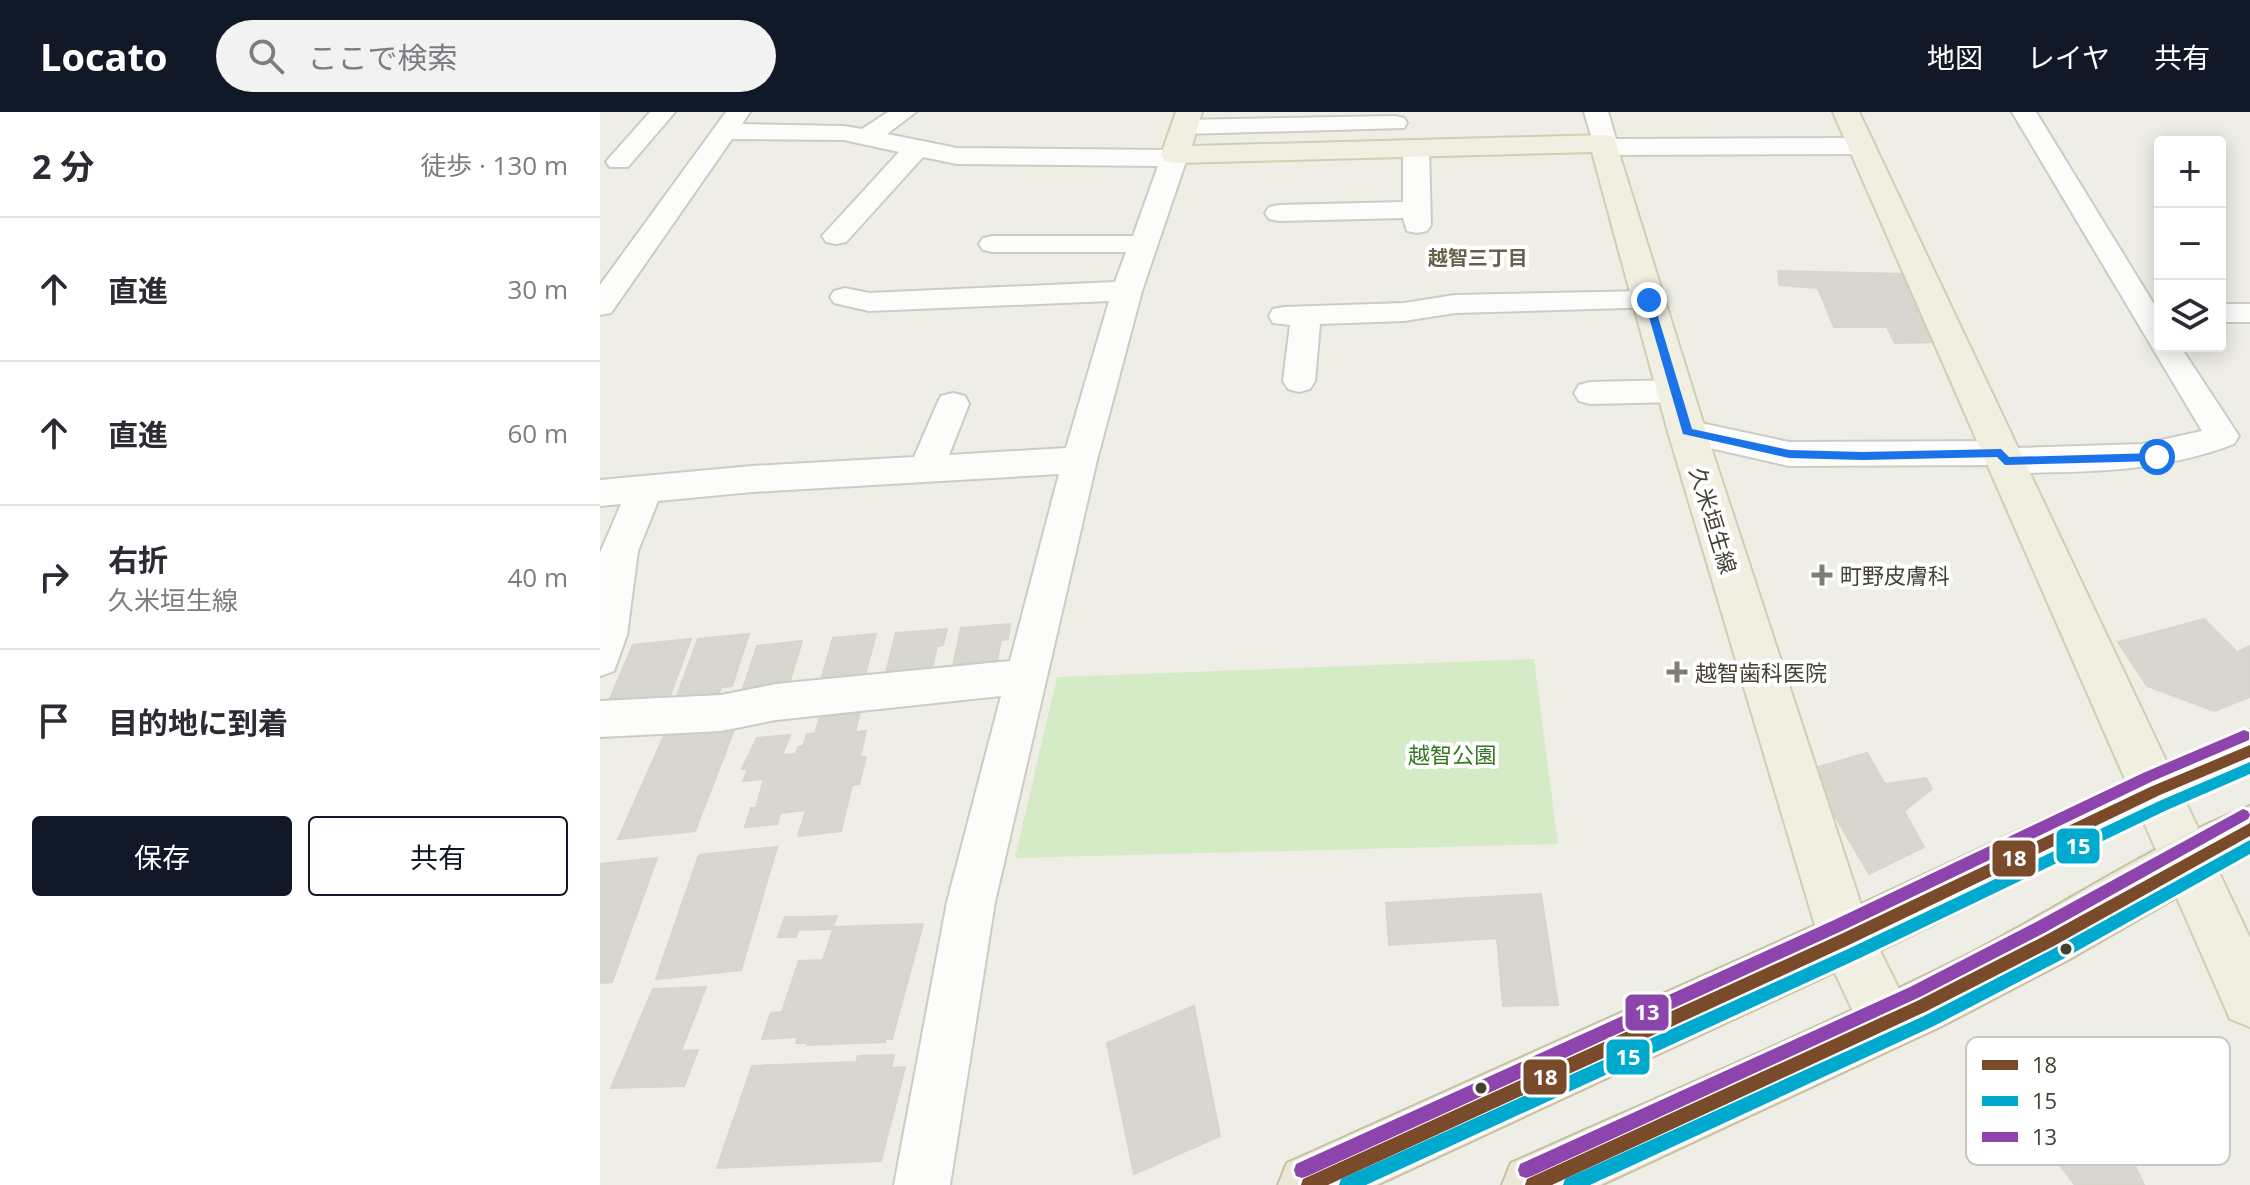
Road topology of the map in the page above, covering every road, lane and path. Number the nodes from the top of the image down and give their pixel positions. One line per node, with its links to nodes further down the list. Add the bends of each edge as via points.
1 (663, 112): 11 (street)
2 (904, 112): 8 (street)
3 (2024, 112): 22 (street)
4 (731, 122): 8 (street); 21 (street)
5 (1854, 129): 7 (street); 31 (main road)
6 (1400, 133): 7 (main road); 9 (main road); 12 (street, via 1417,217)
7 (1602, 134): 19 (main road, 久米垣生線)
8 (865, 138): 10 (street)
9 (1180, 138): 10 (street, via 992,158); 15 (street)
10 (915, 150): 13 (street)
11 (619, 162)
12 (1279, 213)
13 (836, 236)
14 (993, 244): 15 (street)
15 (1143, 244): 17 (street)
16 (1454, 273): 20 (street)
17 (1127, 291): 18 (street, via 869,302); 32 (street)
18 (845, 297)
19 (1649, 300): 20 (street); 27 (main road, 久米垣生線)
20 (1455, 304): 26 (street, via 1404,312 1295,316)
21 (600, 306)
22 (2152, 313)
23 (2226, 313): 24 (street)
24 (2250, 313)
25 (2168, 352): 31 (street, via 2222,436 2157,457)
26 (1299, 381)
27 (1676, 391): 28 (street); 30 (main road, 久米垣生線)
28 (1590, 393)
29 (953, 404): 33 (street)
30 (1687, 432): 31 (street, via 1784,438 1862,456); 43 (main road, 久米垣生線)
31 (2003, 457): 40 (main road)
32 (1080, 460): 33 (street); 37 (street)
33 (926, 470): 34 (street)
34 (646, 490): 35 (street); 36 (street, via 627,525 617,560 609,638)
35 (600, 493)
36 (600, 659)
37 (1027, 676): 38 (street, via 776,702 721,713); 46 (street, via 971,902)
38 (600, 719)
39 (2250, 751): 40 (highway)
40 (2155, 791): 42 (main road); 43 (highway)
41 (2250, 829): 42 (highway)
42 (2186, 860): 44 (main road); 45 (highway, via 2048,941)
43 (1846, 939): 45 (main road, 久米垣生線); 47 (highway)
44 (2250, 999)
45 (1887, 1021): 48 (highway)
46 (922, 1185)
47 (1309, 1185)
48 (1533, 1185)

